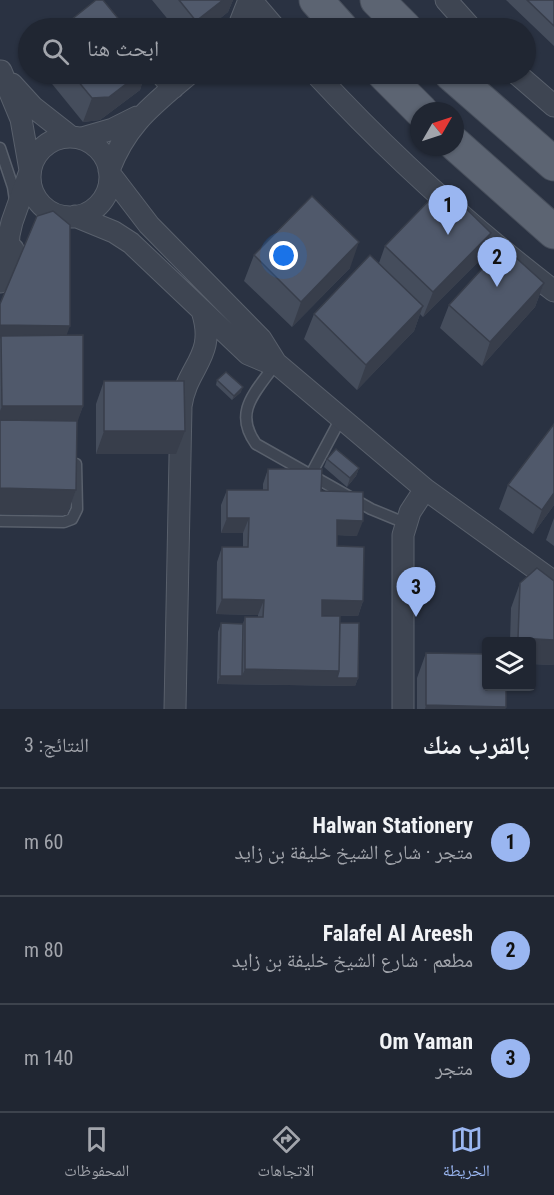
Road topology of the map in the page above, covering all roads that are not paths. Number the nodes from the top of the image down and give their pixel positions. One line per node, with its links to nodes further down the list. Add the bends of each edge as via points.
1 (250, 0): 5 (street); 6 (street)
2 (316, 0): 7 (main road)
3 (377, 0): 8 (main road)
4 (446, 0): 9 (street)
5 (242, 18)
6 (265, 18)
7 (332, 18)
8 (395, 18)
9 (462, 18)
10 (1, 70): 19 (street, via 33,107); 23 (street, via 21,119)
11 (165, 84): 18 (street)
12 (325, 84): 31 (street, via 421,179 498,248)
13 (394, 84): 16 (main road)
14 (462, 84): 22 (main road)
15 (529, 84): 17 (street)
16 (412, 102)
17 (554, 106)
18 (143, 114): 19 (street, via 114,129); 24 (street, via 123,140)
19 (76, 137): 23 (street, via 48,142); 24 (street, via 100,150)
20 (0, 148): 26 (lane)
21 (464, 152): 28 (main road)
22 (554, 165)
23 (30, 172): 25 (street, via 35,197); 26 (street)
24 (110, 172): 27 (street, via 109,186 97,207); 35 (street, via 149,225 261,339)
25 (43, 206): 27 (street, via 63,217); 30 (street, via 23,223)
26 (16, 209): 29 (street)
27 (75, 216): 32 (street, via 131,243)
28 (554, 232)
29 (4, 236): 30 (street)
30 (4, 272)
31 (554, 291)
32 (202, 311): 33 (street); 34 (street, via 208,338)
33 (241, 348): 34 (street, via 219,351); 35 (street, via 257,359)
34 (200, 363): 43 (street, via 187,383 181,406)
35 (276, 363): 36 (street); 38 (lane, via 246,408 245,421 256,444)
36 (341, 418): 38 (lane); 39 (street)
37 (76, 449): 40 (lane, via 77,509 72,519)
38 (310, 476): 41 (lane)
39 (425, 489): 41 (street); 42 (street)
40 (0, 521)
41 (405, 524): 44 (street)
42 (554, 582)
43 (175, 709)
44 (402, 709)

